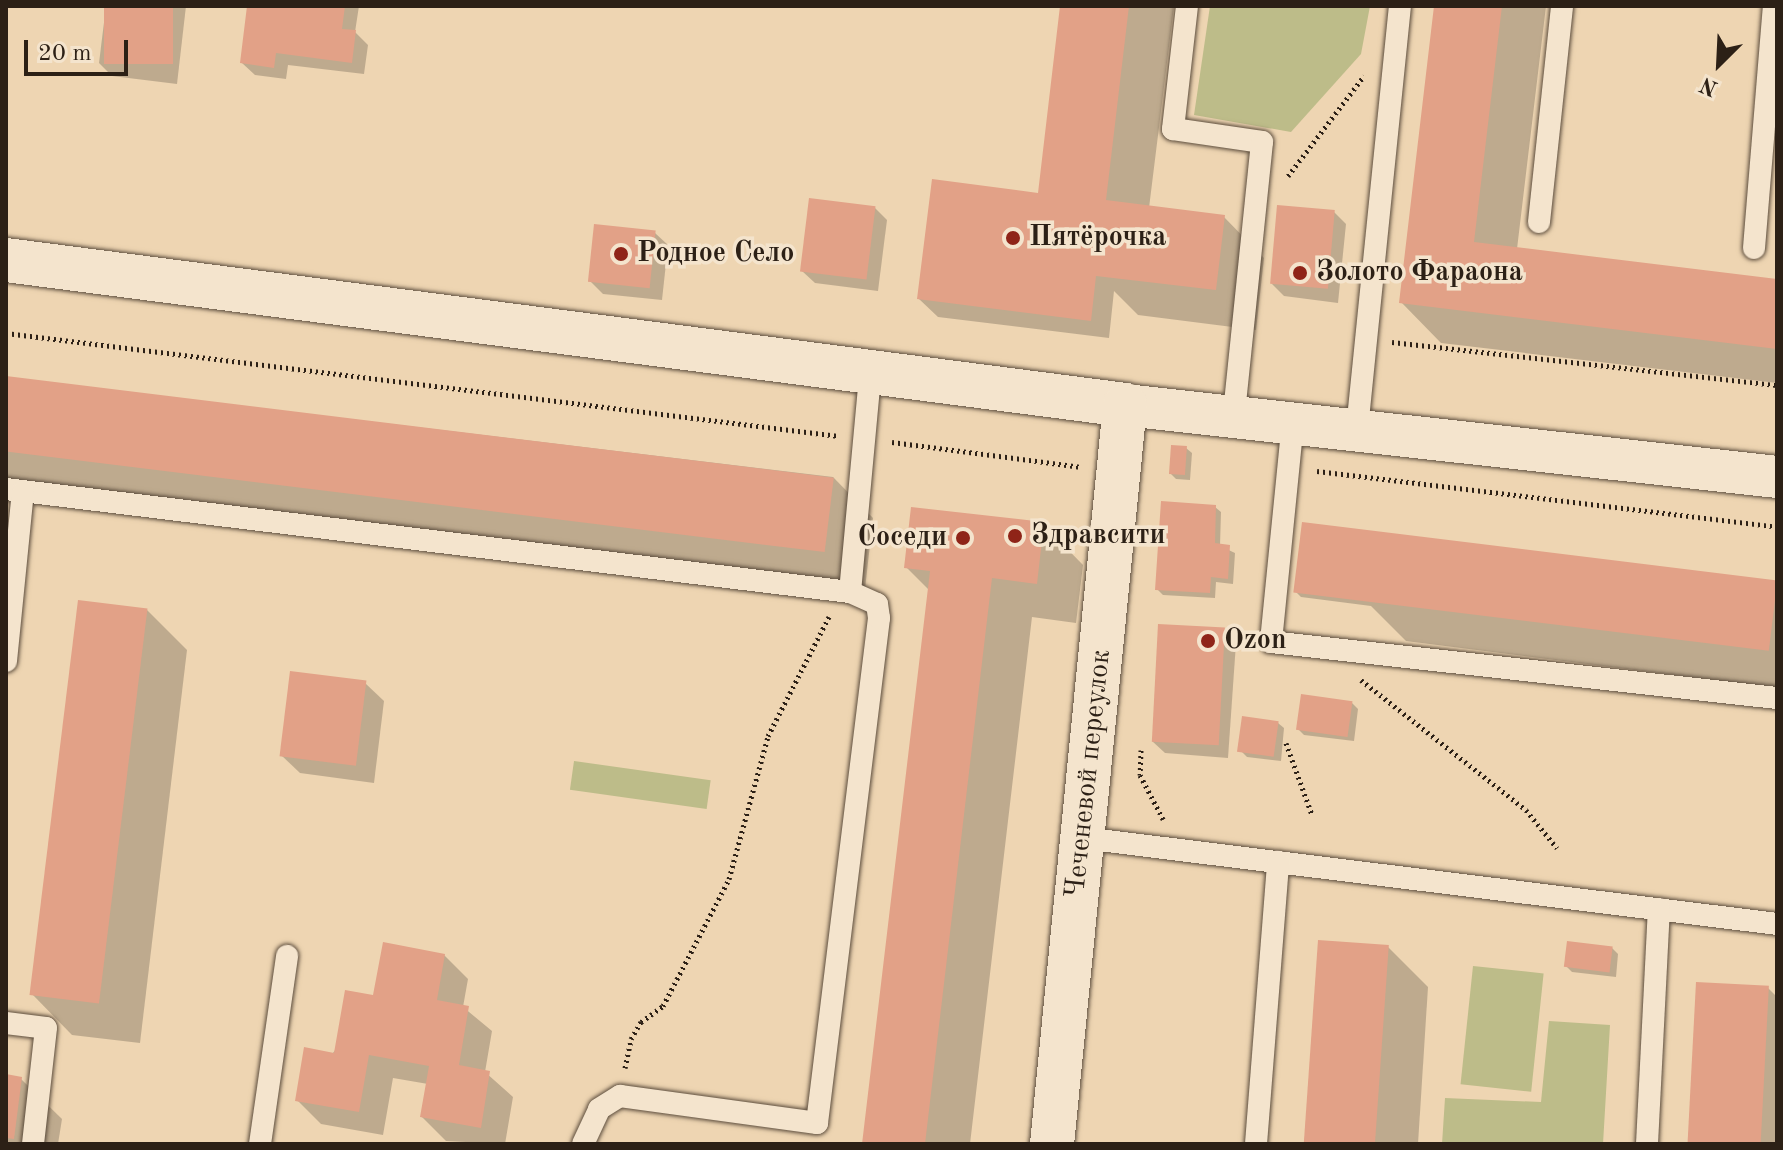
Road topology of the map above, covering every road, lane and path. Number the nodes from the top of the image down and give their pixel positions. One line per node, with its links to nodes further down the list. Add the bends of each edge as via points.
1 (1187, 6): 15 (lane, via 1173,129 1262,142)
2 (1400, 6): 5 (lane)
3 (1562, 6): 7 (lane)
4 (1774, 6): 8 (lane)
5 (1397, 30): 6 (path); 11 (lane)
6 (1286, 179)
7 (1539, 222)
8 (1754, 248)
9 (6, 260): 12 (street)
10 (6, 333): 18 (path)
11 (1365, 339): 13 (path); 17 (lane)
12 (870, 375): 14 (street); 18 (lane)
13 (1777, 385)
14 (1125, 405): 15 (street); 20 (street, Чеченевой переулок)
15 (1234, 414): 16 (street)
16 (1293, 421): 17 (street); 19 (lane)
17 (1357, 429): 21 (street)
18 (865, 439): 20 (path); 24 (lane)
19 (1288, 468): 23 (path); 25 (lane, via 1271,642)
20 (1119, 472): 31 (street, Чеченевой переулок)
21 (1777, 477)
22 (15, 491): 24 (lane); 26 (lane)
23 (1777, 527)
24 (850, 592): 39 (path, via 835,606 790,686 768,736 729,879 663,1006 641,1022 631,1039); 39 (lane, via 877,604 879,618 817,1123)
25 (1326, 648): 27 (lane); 32 (path, via 1408,720 1526,810)
26 (6, 661)
27 (1777, 698)
28 (1286, 743): 30 (path)
29 (1141, 750): 33 (path, via 1140,775)
30 (1312, 815)
31 (1083, 838): 33 (lane); 43 (street, Чеченевой переулок)
32 (1557, 848)
33 (1184, 851): 34 (lane)
34 (1278, 862): 35 (lane); 44 (lane)
35 (1659, 909): 36 (lane); 45 (lane)
36 (1777, 924)
37 (287, 956): 41 (lane)
38 (6, 1023): 40 (lane, via 46,1028)
39 (620, 1096): 42 (lane, via 599,1109)
40 (33, 1144)
41 (260, 1144)
42 (583, 1144)
43 (1052, 1144)
44 (1256, 1144)
45 (1647, 1144)

